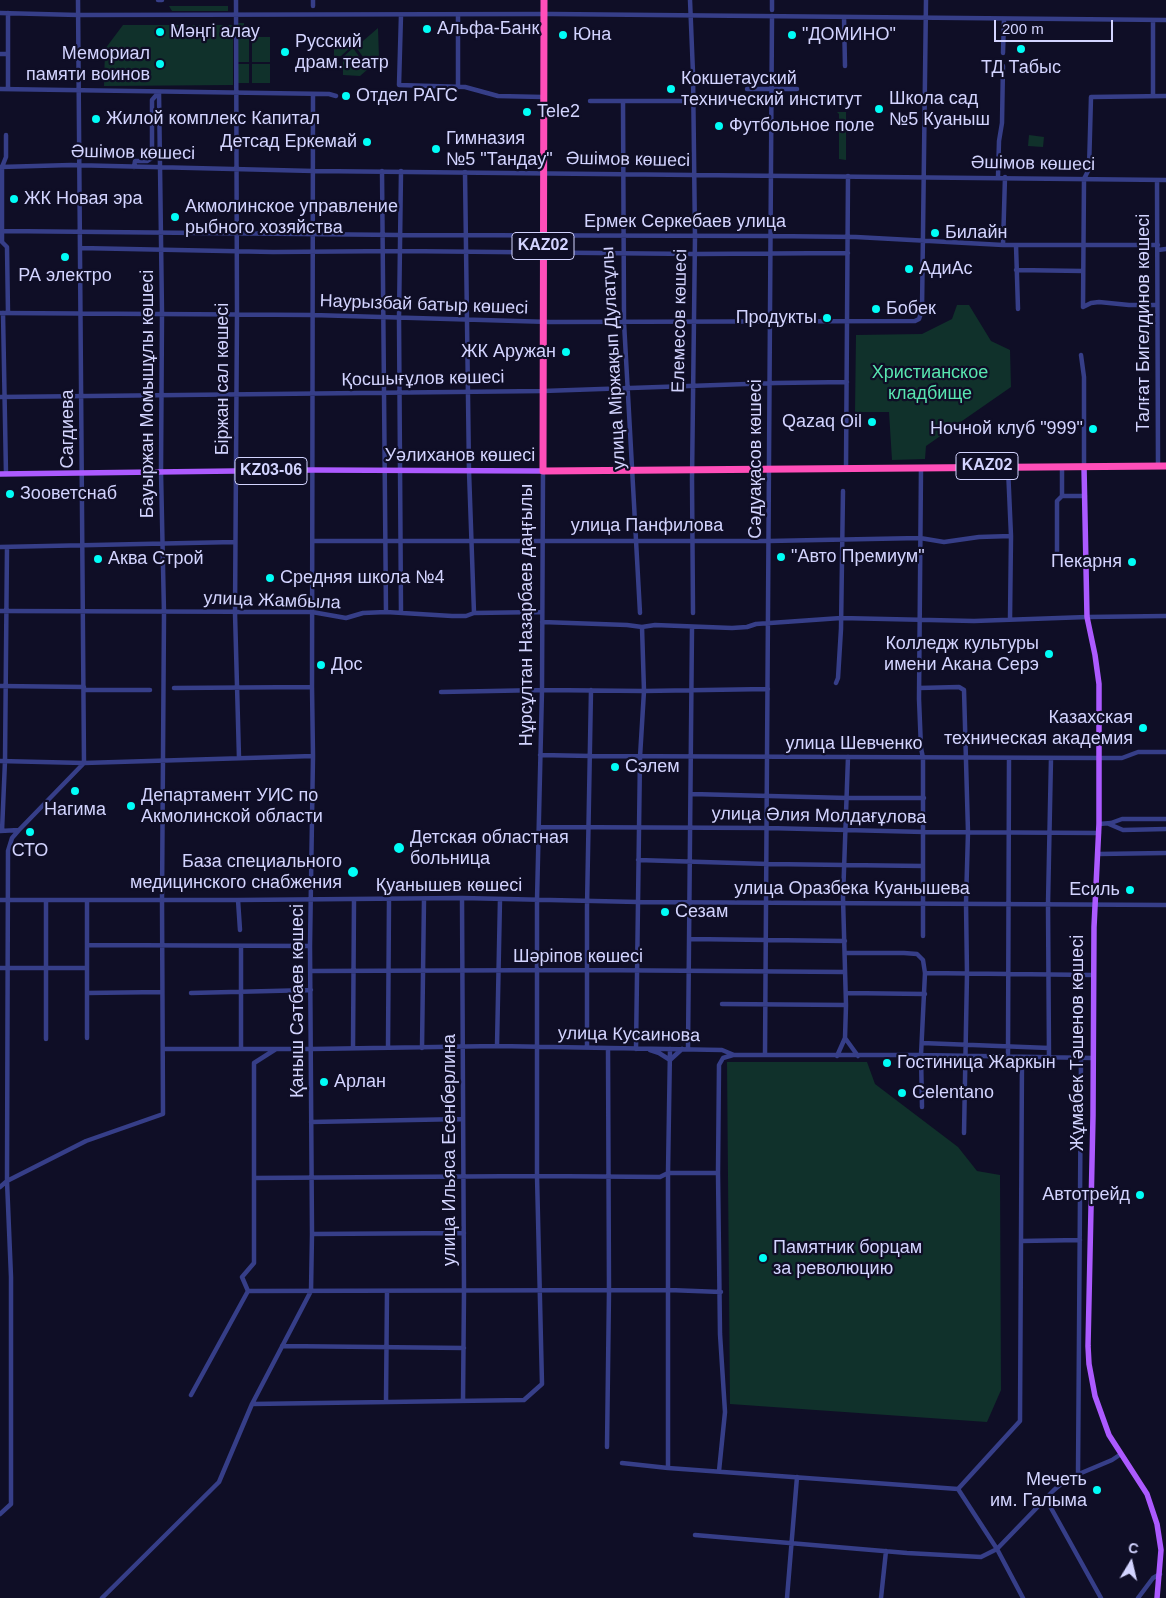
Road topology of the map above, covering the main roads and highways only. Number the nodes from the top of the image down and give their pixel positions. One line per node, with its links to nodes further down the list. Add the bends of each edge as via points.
1 (544, 0): 5 (highway, Нұрсұлтан Назарбаев даңғылы / KАZ02)
2 (1162, 466): 3 (highway, KАZ02)
3 (1084, 467): 4 (highway, Уәлиханов көшесі / KАZ02); 4 (highway, KАZ02); 7 (main road, Жұмабек Тәшенов көшесі, via 1087,617 1099,684 1089,1364 1109,1435 1147,1494 1160,1535)
4 (890, 468): 5 (highway, Уәлиханов көшесі / KАZ02)
5 (543, 471): 6 (main road, Уәлиханов көшесі / KZ03-06)
6 (3, 474)
7 (1157, 1598)

